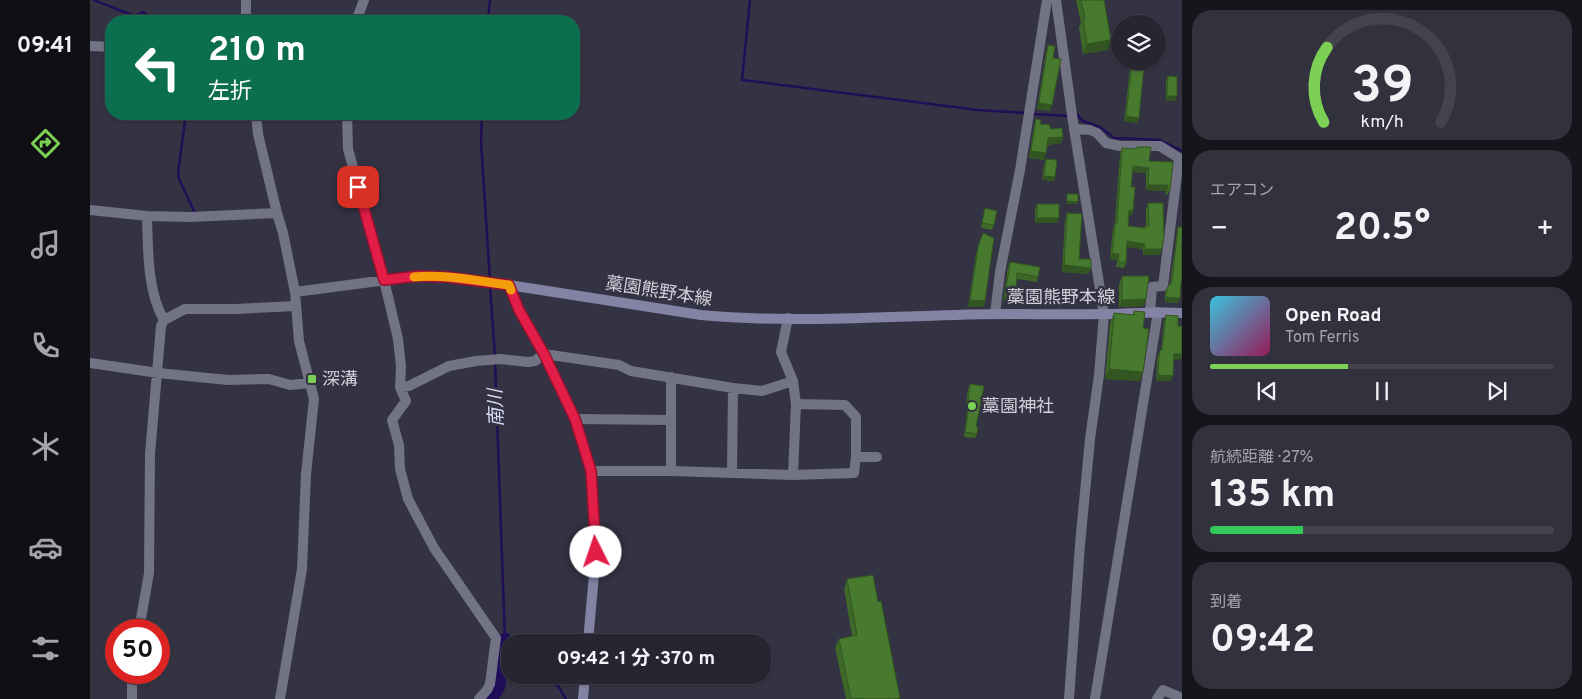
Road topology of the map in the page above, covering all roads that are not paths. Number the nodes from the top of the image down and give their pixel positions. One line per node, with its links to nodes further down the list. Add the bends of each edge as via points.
1 (246, 0): 5 (street)
2 (364, 0): 6 (street)
3 (1047, 0): 22 (street)
4 (1056, 0): 11 (street)
5 (246, 15)
6 (358, 15)
7 (90, 46): 8 (street)
8 (105, 47)
9 (257, 120): 14 (street)
10 (347, 120): 16 (street, via 348,149)
11 (1074, 129): 12 (street, via 1096,132 1106,143 1120,146 1160,146); 23 (street)
12 (1180, 159): 20 (street, via 1164,286 1152,287)
13 (90, 210): 15 (street)
14 (277, 213): 15 (street); 18 (street)
15 (147, 216): 25 (street, via 152,282)
16 (384, 280): 17 (street, via 427,276); 18 (street); 32 (street, via 398,339)
17 (509, 285): 24 (main road, 藁園熊野本線, via 701,315); 26 (main road)
18 (296, 292): 19 (street)
19 (296, 306): 25 (street, via 185,309); 31 (street, via 299,341)
20 (1154, 312): 21 (main road, 藁園熊野本線); 23 (main road, 藁園熊野本線); 53 (street)
21 (1182, 312)
22 (995, 314): 23 (main road, 藁園熊野本線); 24 (main road, 藁園熊野本線)
23 (1104, 314): 52 (street, via 1080,545)
24 (788, 318): 30 (street, via 781,352)
25 (164, 320): 28 (street)
26 (544, 354): 29 (street); 32 (street, via 528,362 500,359 450,366 409,386); 35 (main road)
27 (90, 363): 28 (street)
28 (158, 373): 31 (street, via 228,380 269,379 290,385); 43 (street, via 150,454 149,573)
29 (672, 377): 33 (street); 36 (street)
30 (793, 381): 33 (street, via 762,391); 34 (street)
31 (310, 383): 49 (street, via 314,399 306,474 302,569)
32 (400, 387): 50 (street, via 406,401 392,420 408,499 434,548 496,638 490,684)
33 (733, 388): 41 (street)
34 (796, 404): 37 (street, via 846,405 856,418); 42 (street)
35 (575, 419): 36 (street); 39 (main road)
36 (671, 420): 40 (street)
37 (856, 457): 38 (street); 42 (street, via 854,473)
38 (878, 457)
39 (591, 471): 40 (street); 44 (main road, via 596,552)
40 (670, 471): 41 (street)
41 (732, 473): 42 (street)
42 (793, 475)
43 (141, 619)
44 (589, 634)
45 (132, 684): 48 (street)
46 (584, 684): 51 (main road)
47 (1182, 698): 54 (street, via 1163,690)
48 (132, 699)
49 (280, 699)
50 (479, 699)
51 (583, 699)
52 (1069, 699)
53 (1094, 699)
54 (1157, 699)

